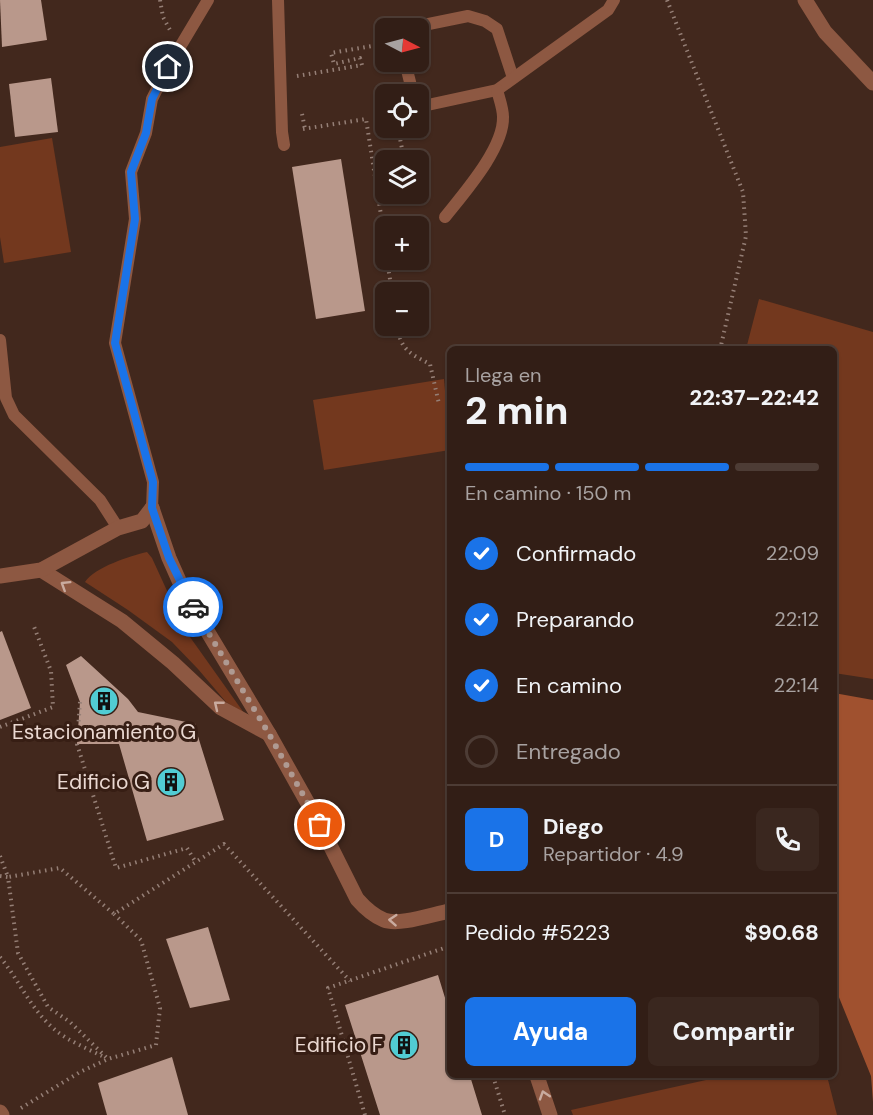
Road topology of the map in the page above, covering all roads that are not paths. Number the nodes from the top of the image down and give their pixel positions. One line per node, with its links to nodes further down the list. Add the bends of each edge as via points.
1 (208, 0): 13 (lane, via 152,99 146,133 131,172 135,219 115,343 153,482)
2 (278, 0): 10 (lane)
3 (614, 0): 6 (lane, via 608,10)
4 (805, 0): 7 (street, via 825,32)
5 (429, 24): 6 (lane, via 468,16 485,21 497,29)
6 (513, 78): 8 (lane)
7 (873, 83)
8 (497, 90): 9 (lane); 11 (lane, via 504,118 494,150)
9 (429, 105)
10 (283, 139)
11 (445, 217)
12 (0, 340): 14 (lane, via 6,398 14,415 100,500)
13 (152, 508): 14 (street, via 141,521); 17 (street, via 185,594)
14 (118, 528): 15 (street)
15 (41, 570): 16 (street); 17 (street, one-way to 15, via 221,708 122,621)
16 (0, 576)
17 (269, 734): 18 (street, one-way to 17, via 391,921 361,904)
18 (447, 912)
19 (538, 1078): 20 (street, one-way to 19)
20 (550, 1115)

